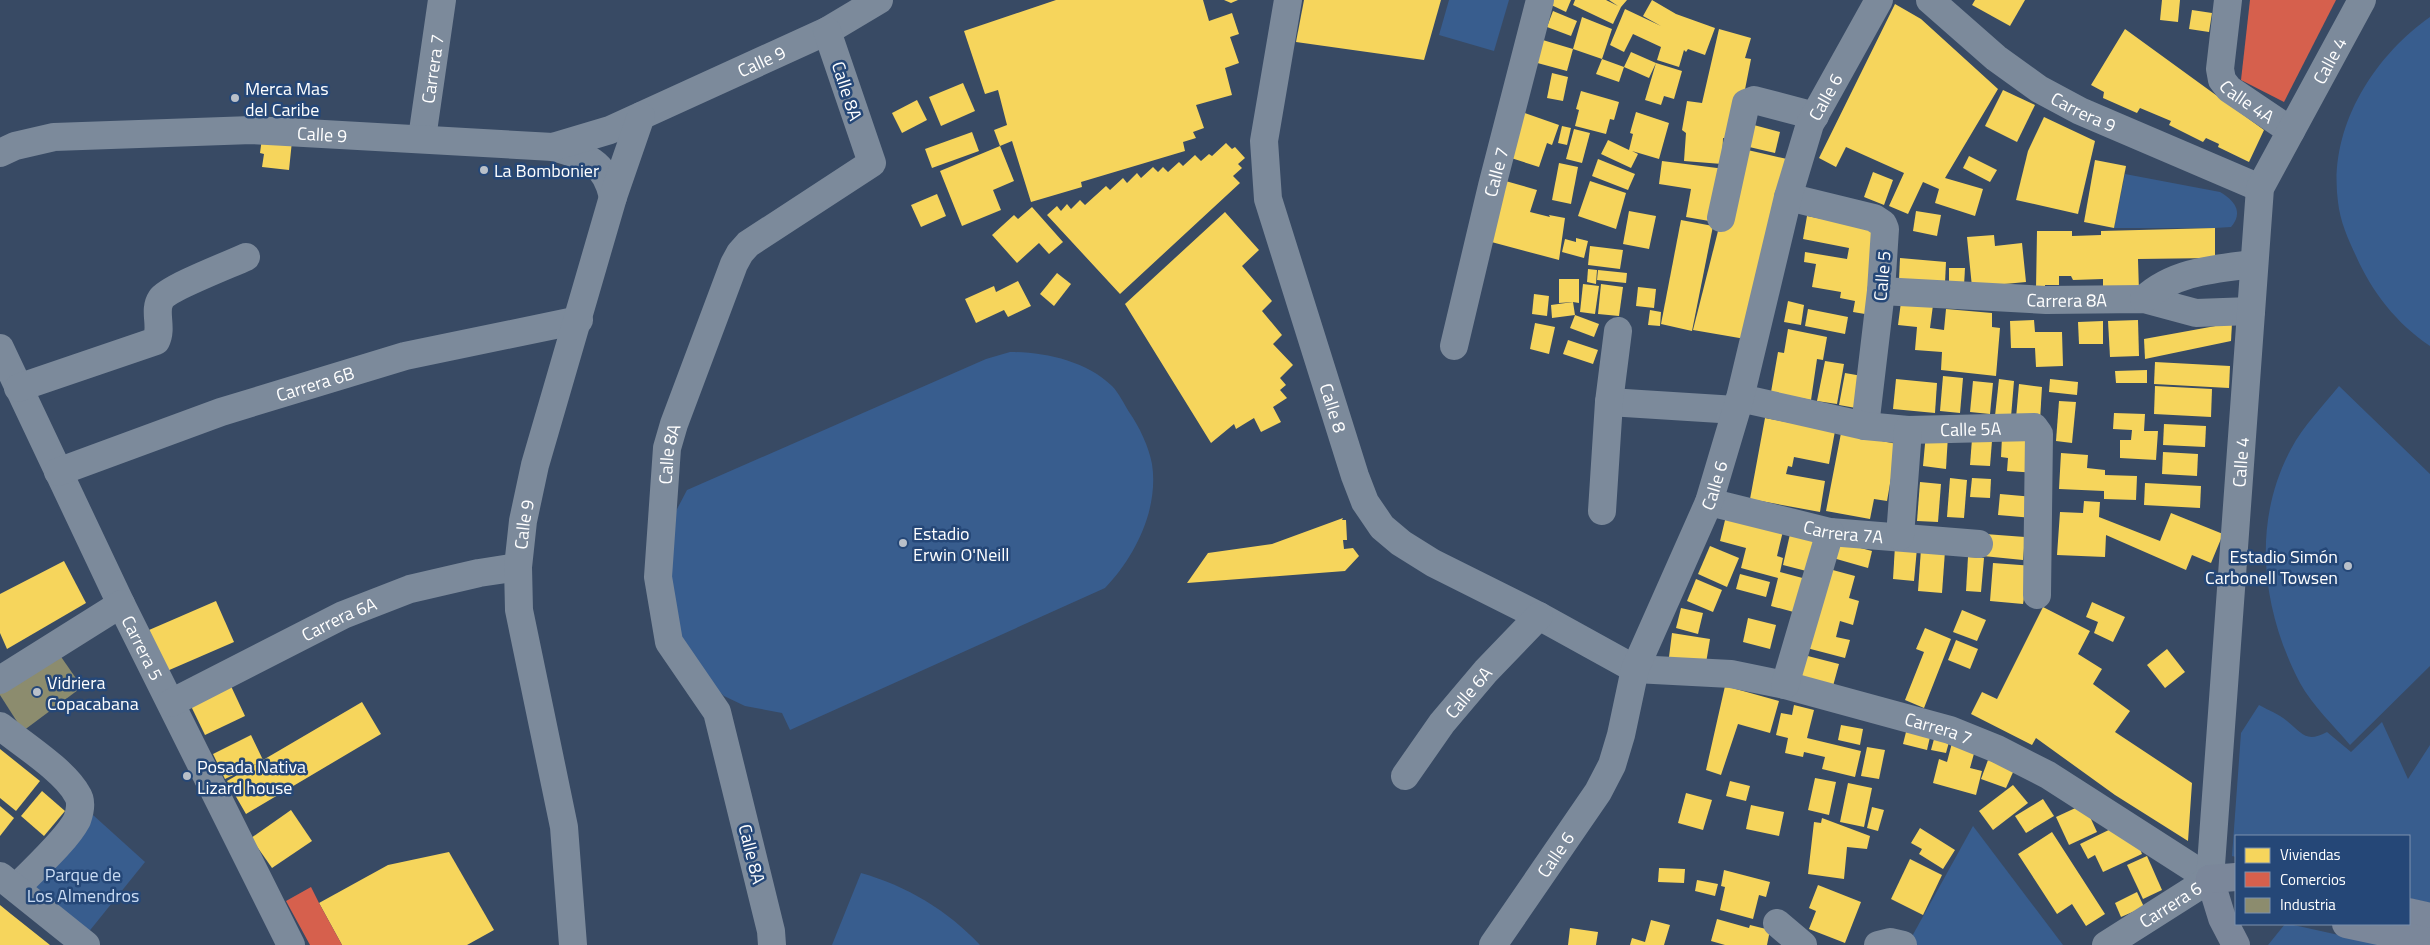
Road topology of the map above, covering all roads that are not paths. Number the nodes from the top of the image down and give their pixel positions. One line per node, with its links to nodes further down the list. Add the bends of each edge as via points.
1 (442, 0): 13 (street, Carrera 7)
2 (879, 0): 9 (street, Calle 9)
3 (1288, 0): 43 (street, Calle 8, via 1264,141 1268,199 1365,502 1382,527 1401,543 1433,563)
4 (1540, 0): 27 (street, Calle 7)
5 (1879, 0): 11 (street, Calle 6)
6 (1930, 0): 16 (street, Carrera 9, via 1996,58 2039,89 2080,112)
7 (2228, 0): 12 (street, Calle 4A, via 2220,69 2222,80)
8 (2362, 0): 12 (street, Calle 4)
9 (827, 31): 10 (street, Calle 9); 61 (street, Calle 8A, via 872,163 748,244 734,264 668,448 658,577 669,642 717,712)
10 (641, 116): 14 (street, Calle 9, via 610,130); 17 (street, Calle 9)
11 (1815, 116): 18 (street, Calle 6); 19 (street, via 1754,100 1746,103)
12 (2291, 131): 16 (street, Calle 4)
13 (422, 138): 14 (street, Calle 9); 15 (street, Calle 9, via 252,130 88,134 34,141)
14 (552, 147): 17 (street, via 580,154 596,164 610,181)
15 (0, 153)
16 (2260, 188): 21 (street, Calle 4)
17 (614, 197): 25 (street, Calle 9)
18 (1788, 197): 22 (street, Calle 5, via 1874,218 1883,224 1886,234); 31 (street, Calle 6)
19 (1721, 218)
20 (246, 257): 29 (street, via 167,293 158,306 159,334 156,341)
21 (2254, 264): 23 (street, via 2190,274 2167,282); 24 (street, Calle 4)
22 (1881, 291): 23 (street, Carrera 8A, via 2046,300); 32 (street, Calle 5)
23 (2144, 299): 24 (street, Carrera 8A, via 2196,313)
24 (2251, 312): 50 (street, Calle 4)
25 (579, 320): 34 (street, Carrera 6B, via 405,356 221,412); 40 (street, Calle 9, via 535,465 523,521)
26 (1618, 331): 30 (street)
27 (1454, 346)
28 (2, 358): 29 (street, Carrera 5)
29 (18, 388): 34 (street, Carrera 5)
30 (1609, 402): 31 (street, Calle 5A); 36 (street)
31 (1738, 404): 32 (street, Calle 5A); 35 (street, Calle 6)
32 (1865, 426): 33 (street, Calle 5A)
33 (1908, 430): 38 (street); 41 (street, Calle 5A, via 2029,425 2037,429)
34 (58, 472): 42 (street, Carrera 5)
35 (1709, 502): 37 (street, Carrera 7A); 44 (street, Calle 6)
36 (1602, 511)
37 (1830, 532): 38 (street, Carrera 7A); 46 (street)
38 (1900, 536): 39 (street, Carrera 7A)
39 (1979, 544)
40 (518, 567): 47 (street, Carrera 6A, via 478,572 410,589 343,615); 60 (street, Calle 9, via 519,610 564,827)
41 (2037, 595)
42 (121, 604): 45 (street); 47 (street, Carrera 5)
43 (1539, 616): 44 (street, Calle 8); 49 (street, Calle 6A, via 1486,670)
44 (1635, 669): 46 (street, Carrera 7, via 1731,674); 62 (street, Calle 6, via 1612,765 1598,792)
45 (0, 680)
46 (1786, 685): 50 (street, Carrera 7, via 1941,727 1997,750 2048,775)
47 (171, 704): 59 (street, Carrera 5)
48 (0, 726): 51 (street, via 62,776 78,795 80,804 77,818 69,831)
49 (1404, 776)
50 (2223, 878): 52 (main road, Carrera 6); 66 (street, Carrera 6); 67 (main road, Calle 4, via 2222,918)
51 (8, 882): 58 (street)
52 (2235, 895)
53 (2410, 912): 54 (main road)
54 (2430, 917)
55 (1777, 923): 63 (street)
56 (2351, 925): 57 (main road)
57 (2430, 942)
58 (86, 945)
59 (291, 945)
60 (573, 945)
61 (772, 945)
62 (1493, 945)
63 (1803, 945)
64 (1878, 945): 65 (street, via 1890,942)
65 (1903, 945)
66 (2106, 945)
67 (2236, 945)

